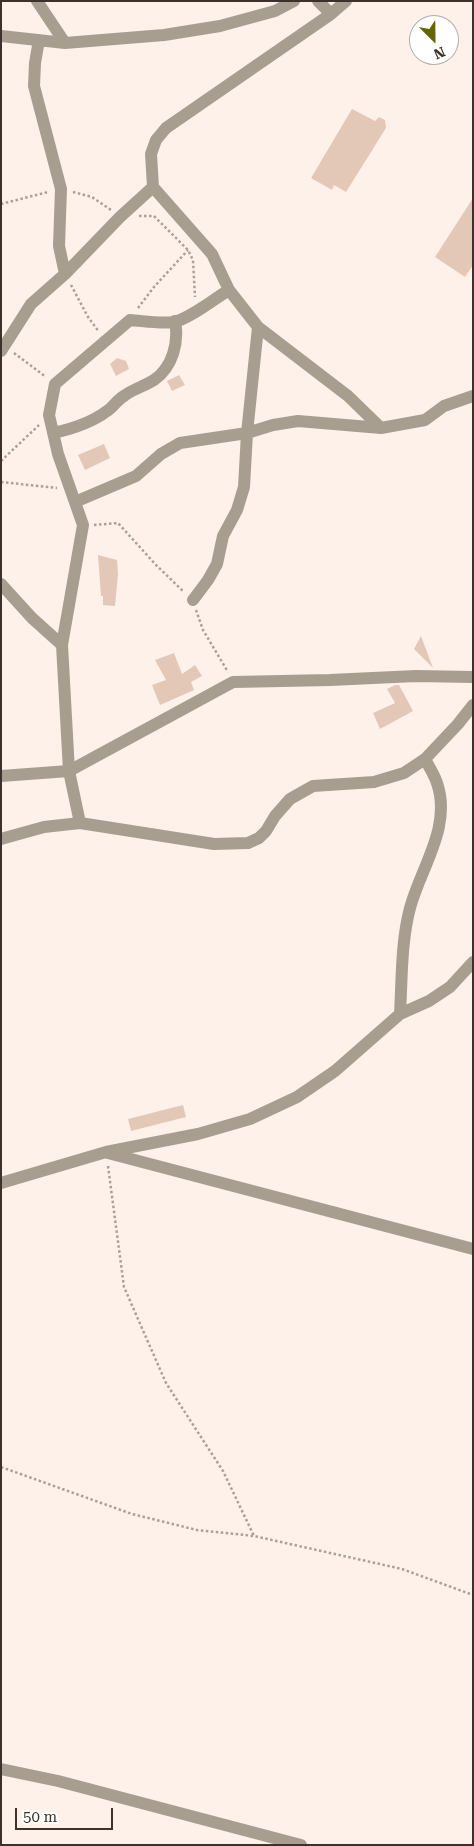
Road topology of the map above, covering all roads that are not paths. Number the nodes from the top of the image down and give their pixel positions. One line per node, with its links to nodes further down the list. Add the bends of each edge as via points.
1 (37, 1): 8 (street)
2 (294, 1): 8 (street, via 275,11 220,26 164,35)
3 (318, 1): 5 (street)
4 (346, 1): 5 (street)
5 (331, 14): 9 (street, via 166,128 156,140 151,154)
6 (1, 36): 7 (street)
7 (39, 40): 8 (street); 10 (street, via 34,86 61,189 60,246)
8 (65, 43)
9 (153, 187): 10 (street); 11 (street, via 212,254)
10 (65, 274): 14 (street, via 31,304)
11 (229, 290): 12 (street); 13 (street)
12 (176, 321): 17 (street, via 175,349 167,368 155,379 123,396 107,411 77,428); 17 (street, via 130,320 55,384 49,415)
13 (258, 327): 16 (street, via 348,396); 18 (street)
14 (2, 348)
15 (473, 396): 16 (street, via 444,406 424,420)
16 (382, 428): 18 (street, via 298,421)
17 (53, 433): 19 (street)
18 (247, 434): 19 (street, via 176,445 136,476); 21 (street, via 244,487 237,510 223,536 217,564)
19 (73, 496): 22 (street, via 83,525)
20 (1, 584): 22 (street)
21 (193, 600)
22 (62, 645): 26 (street)
23 (473, 677): 26 (street, via 233,682)
24 (473, 705): 25 (street)
25 (425, 759): 28 (street, via 404,773 374,782 313,786 290,799 266,831 248,843 214,844); 31 (street, via 437,783 439,829 410,907 402,961)
26 (69, 771): 27 (street); 28 (street)
27 (1, 776)
28 (80, 823): 29 (street)
29 (1, 839)
30 (473, 962): 31 (street, via 450,987)
31 (400, 1014): 32 (street, via 335,1071 297,1097 250,1119 198,1134)
32 (106, 1152): 33 (street); 34 (street)
33 (1, 1183)
34 (473, 1249)
35 (1, 1769): 36 (street)
36 (300, 1845)

